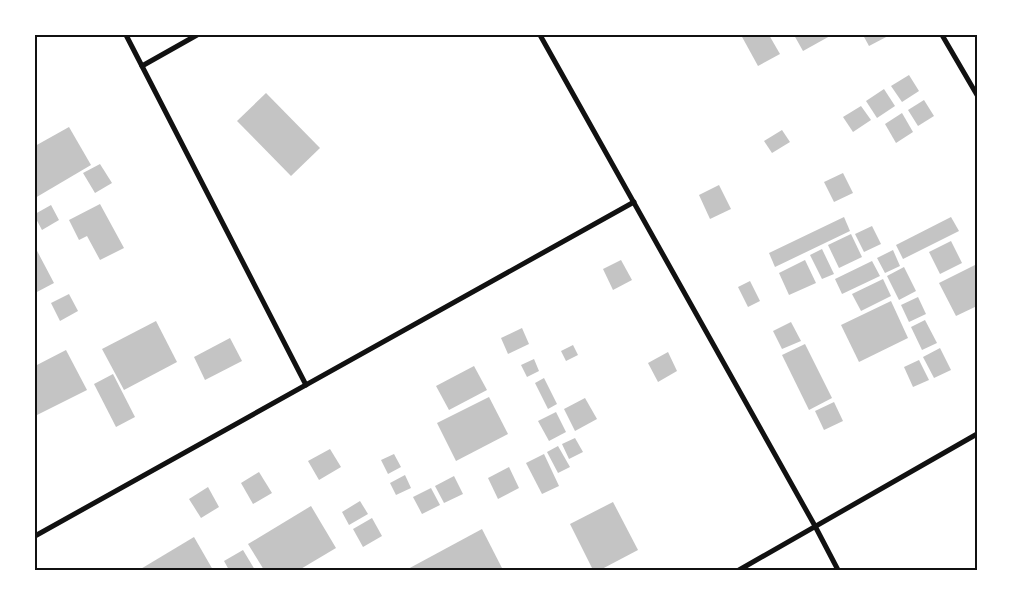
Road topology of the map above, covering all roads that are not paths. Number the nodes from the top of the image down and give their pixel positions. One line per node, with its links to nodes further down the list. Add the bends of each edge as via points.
1 (126, 35): 5 (street)
2 (197, 35): 5 (street)
3 (540, 35): 7 (street)
4 (942, 35): 6 (street)
5 (142, 66): 8 (street)
6 (977, 95)
7 (634, 202): 8 (street); 10 (street)
8 (306, 385): 11 (street)
9 (977, 434): 10 (street)
10 (815, 526): 12 (street); 13 (street)
11 (35, 536)
12 (739, 570)
13 (838, 570)

